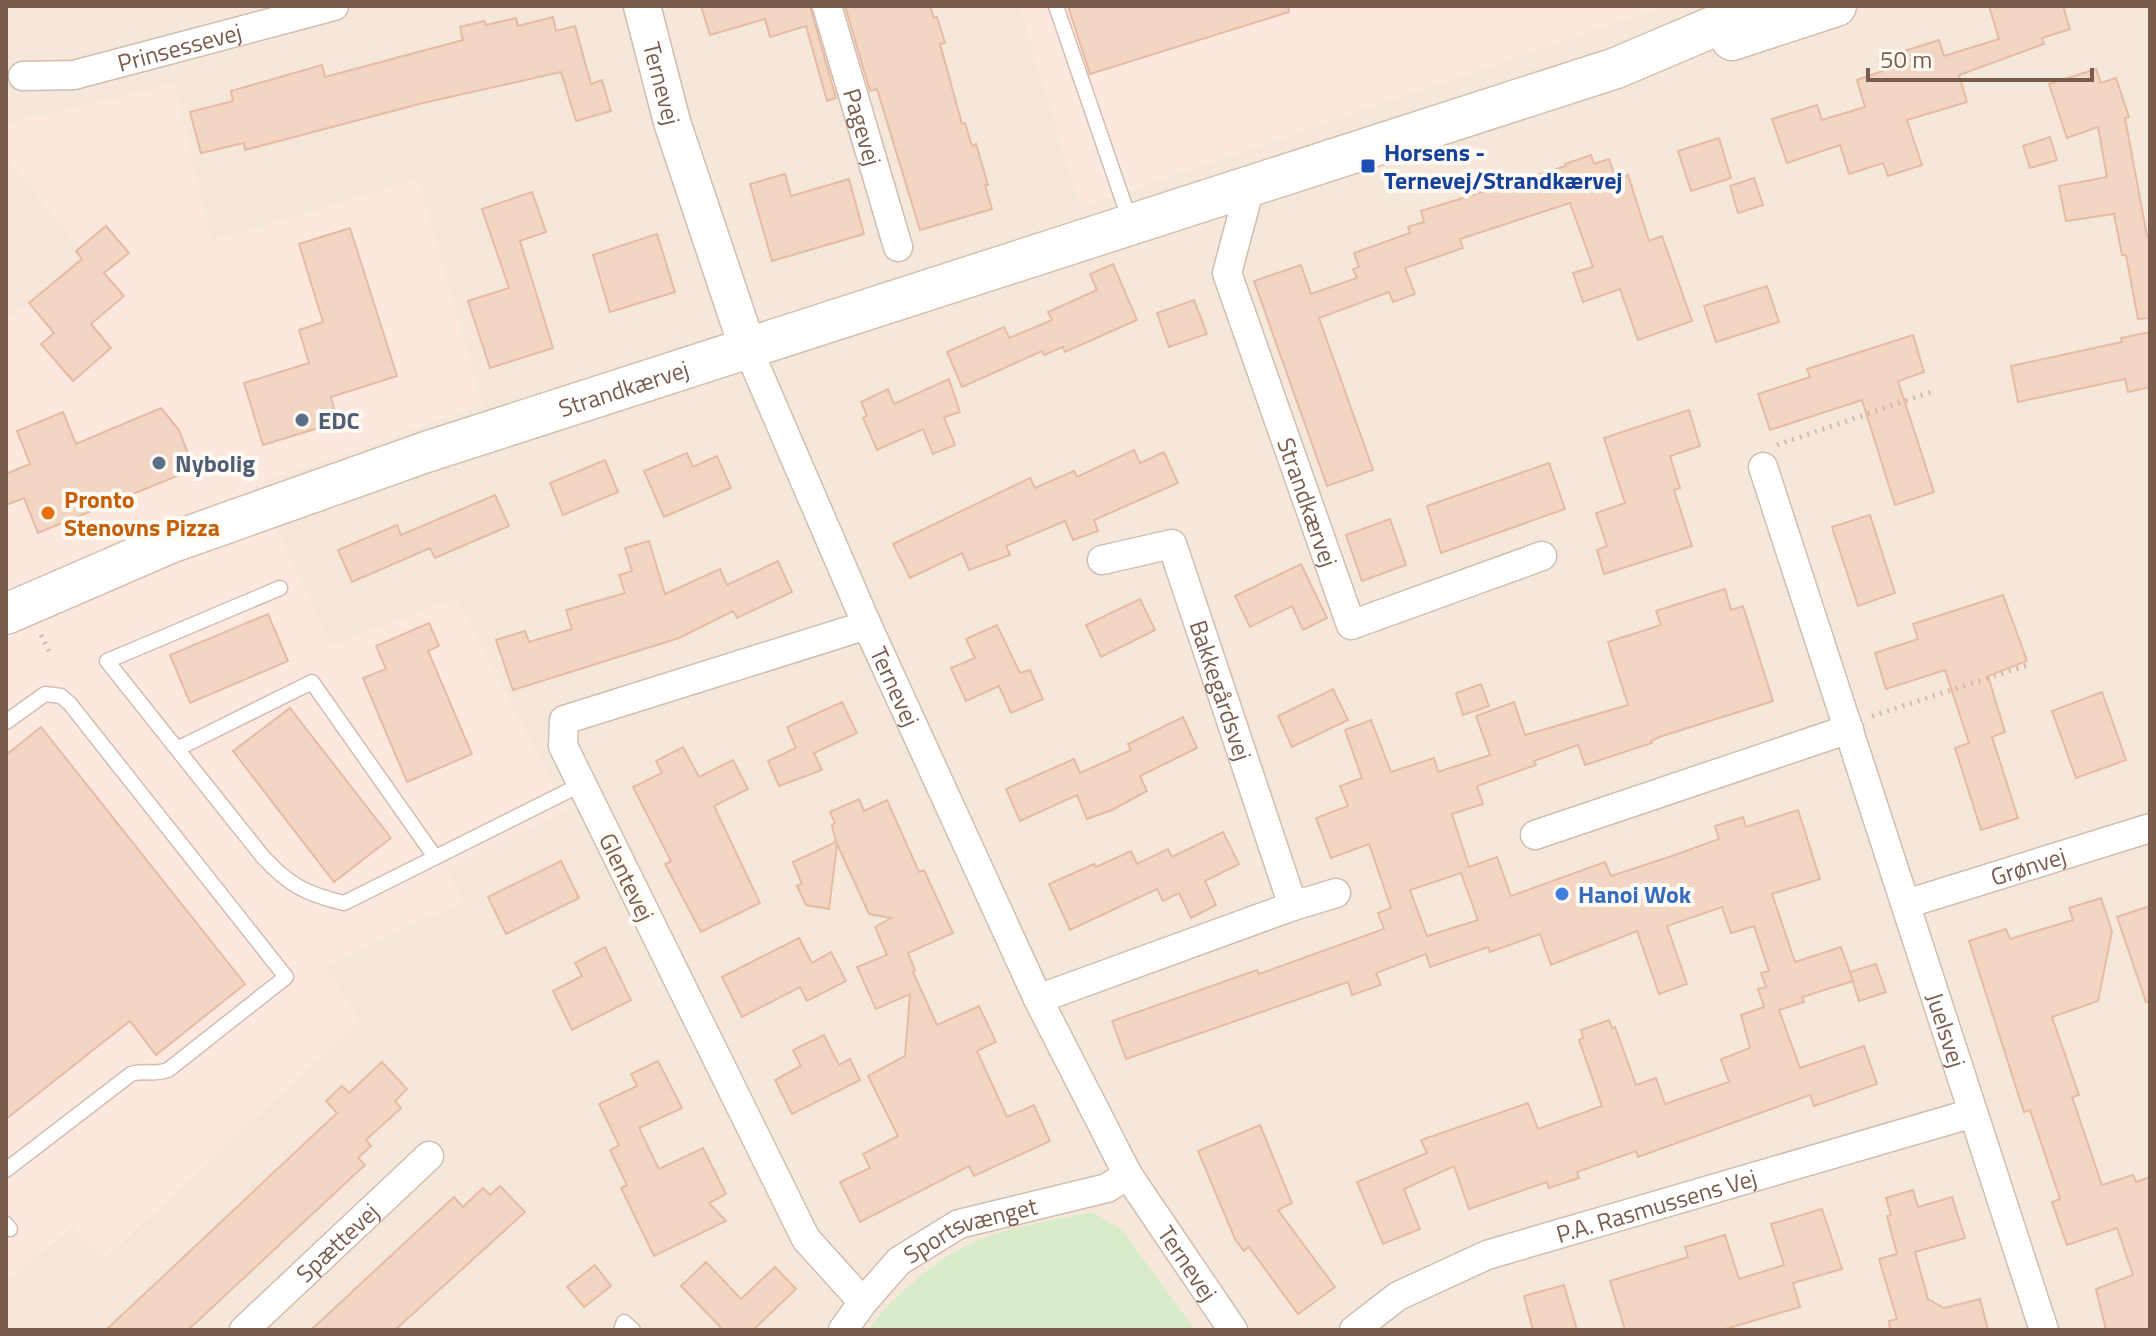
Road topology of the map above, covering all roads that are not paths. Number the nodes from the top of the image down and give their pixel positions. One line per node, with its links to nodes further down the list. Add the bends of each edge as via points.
1 (334, 6): 8 (street, Prinsessevej, via 74,75)
2 (642, 6): 12 (street, Ternevej, via 672,122)
3 (827, 6): 11 (street, Pagevej)
4 (1056, 6): 10 (lane)
5 (1762, 6): 7 (main road, Strandkærvej)
6 (1836, 6): 7 (main road, Strandkærvej, via 1667,61)
7 (1616, 68): 9 (main road, Strandkærvej)
8 (23, 76)
9 (1250, 187): 10 (main road, Strandkærvej); 14 (street, Strandkærvej, via 1227,273 1351,625)
10 (1131, 225): 12 (main road, Strandkærvej)
11 (898, 247)
12 (748, 349): 17 (main road, Strandkærvej, via 246,515); 18 (street, Ternevej)
13 (1763, 467): 20 (street, Juelsvej)
14 (1542, 556)
15 (1102, 560): 28 (street, Bakkegårdsvej, via 1172,544)
16 (280, 588): 21 (lane, via 107,661)
17 (6, 614)
18 (867, 625): 22 (street, Glentevej, via 564,720 563,746); 29 (street, Ternevej)
19 (6, 722): 32 (lane, via 45,694 61,696 70,704 286,977 168,1070 131,1074)
20 (1849, 729): 24 (street); 27 (street, Juelsvej)
21 (177, 749): 25 (lane, via 263,857 285,880 313,896 344,903); 25 (lane, via 312,682)
22 (582, 784): 25 (lane); 34 (street, Glentevej, via 806,1239)
23 (2150, 828): 27 (street, Grønvej)
24 (1535, 835)
25 (435, 857)
26 (1336, 893): 28 (street)
27 (1906, 904): 30 (street, Juelsvej)
28 (1293, 906): 29 (street)
29 (1038, 999): 33 (street, Ternevej)
30 (1973, 1113): 40 (street, P.A. Rasmussens Vej, via 1487,1255 1398,1296); 41 (street, Juelsvej)
31 (429, 1156): 35 (street, Spættevej)
32 (6, 1170)
33 (1128, 1175): 34 (street, Sportsvænget, via 1107,1188 959,1224 899,1261); 39 (street, Ternevej)
34 (863, 1302): 38 (street, Sportsvænget)
35 (244, 1330)
36 (621, 1330): 37 (lane, via 624,1322)
37 (633, 1330)
38 (843, 1330)
39 (1233, 1330)
40 (1354, 1330)
41 (2044, 1330)

